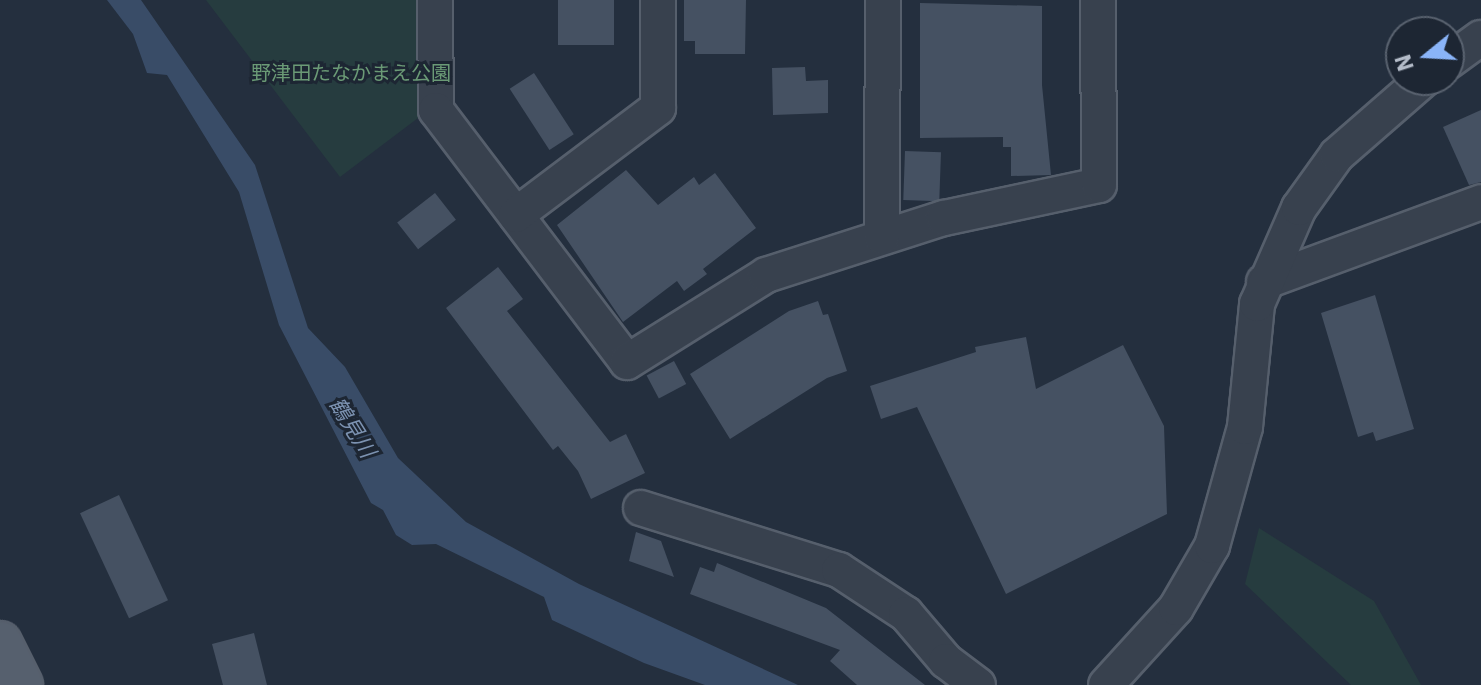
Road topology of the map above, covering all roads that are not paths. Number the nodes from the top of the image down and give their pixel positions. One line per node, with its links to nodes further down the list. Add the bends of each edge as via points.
1 (435, 0): 7 (street, via 436,110)
2 (658, 0): 7 (street, via 658,108)
3 (883, 0): 8 (street)
4 (1098, 0): 8 (street, via 1099,185 944,218)
5 (1405, 96): 9 (street, via 1337,155 1299,208)
6 (1481, 202): 9 (street)
7 (516, 215): 8 (street, via 627,362 766,275)
8 (882, 237)
9 (1264, 282): 14 (street, via 1245,427 1212,546 1176,608)
10 (641, 508): 13 (street, via 839,570 906,614 946,661)
11 (0, 643): 12 (main road)
12 (21, 685)
13 (978, 685)
14 (1106, 685)

